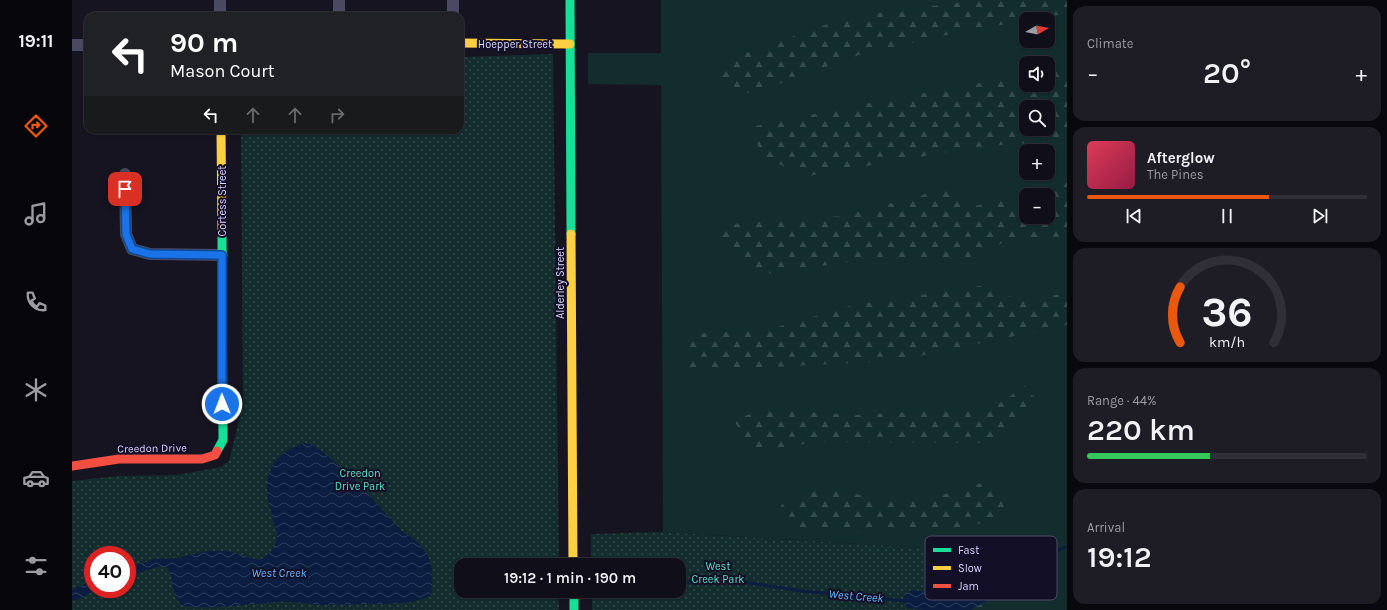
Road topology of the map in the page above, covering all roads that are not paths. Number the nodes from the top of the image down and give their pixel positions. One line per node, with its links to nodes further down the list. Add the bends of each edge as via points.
1 (220, 0): 5 (street)
2 (339, 0): 6 (street)
3 (453, 0): 7 (street)
4 (570, 0): 9 (street, Alderley Street)
5 (220, 12)
6 (339, 12)
7 (453, 12)
8 (464, 43): 9 (street, Hoepper Street)
9 (570, 44): 17 (street, Alderley Street)
10 (72, 45): 11 (street)
11 (84, 45)
12 (221, 134): 14 (street, Cortess Street)
13 (125, 174): 14 (street, via 126,234 132,249 150,254)
14 (222, 255): 15 (street, Cortess Street)
15 (223, 440): 16 (street, Creedon Drive, via 215,455 202,459 117,460)
16 (72, 466)
17 (573, 558)
18 (574, 598): 19 (street)
19 (574, 610)

